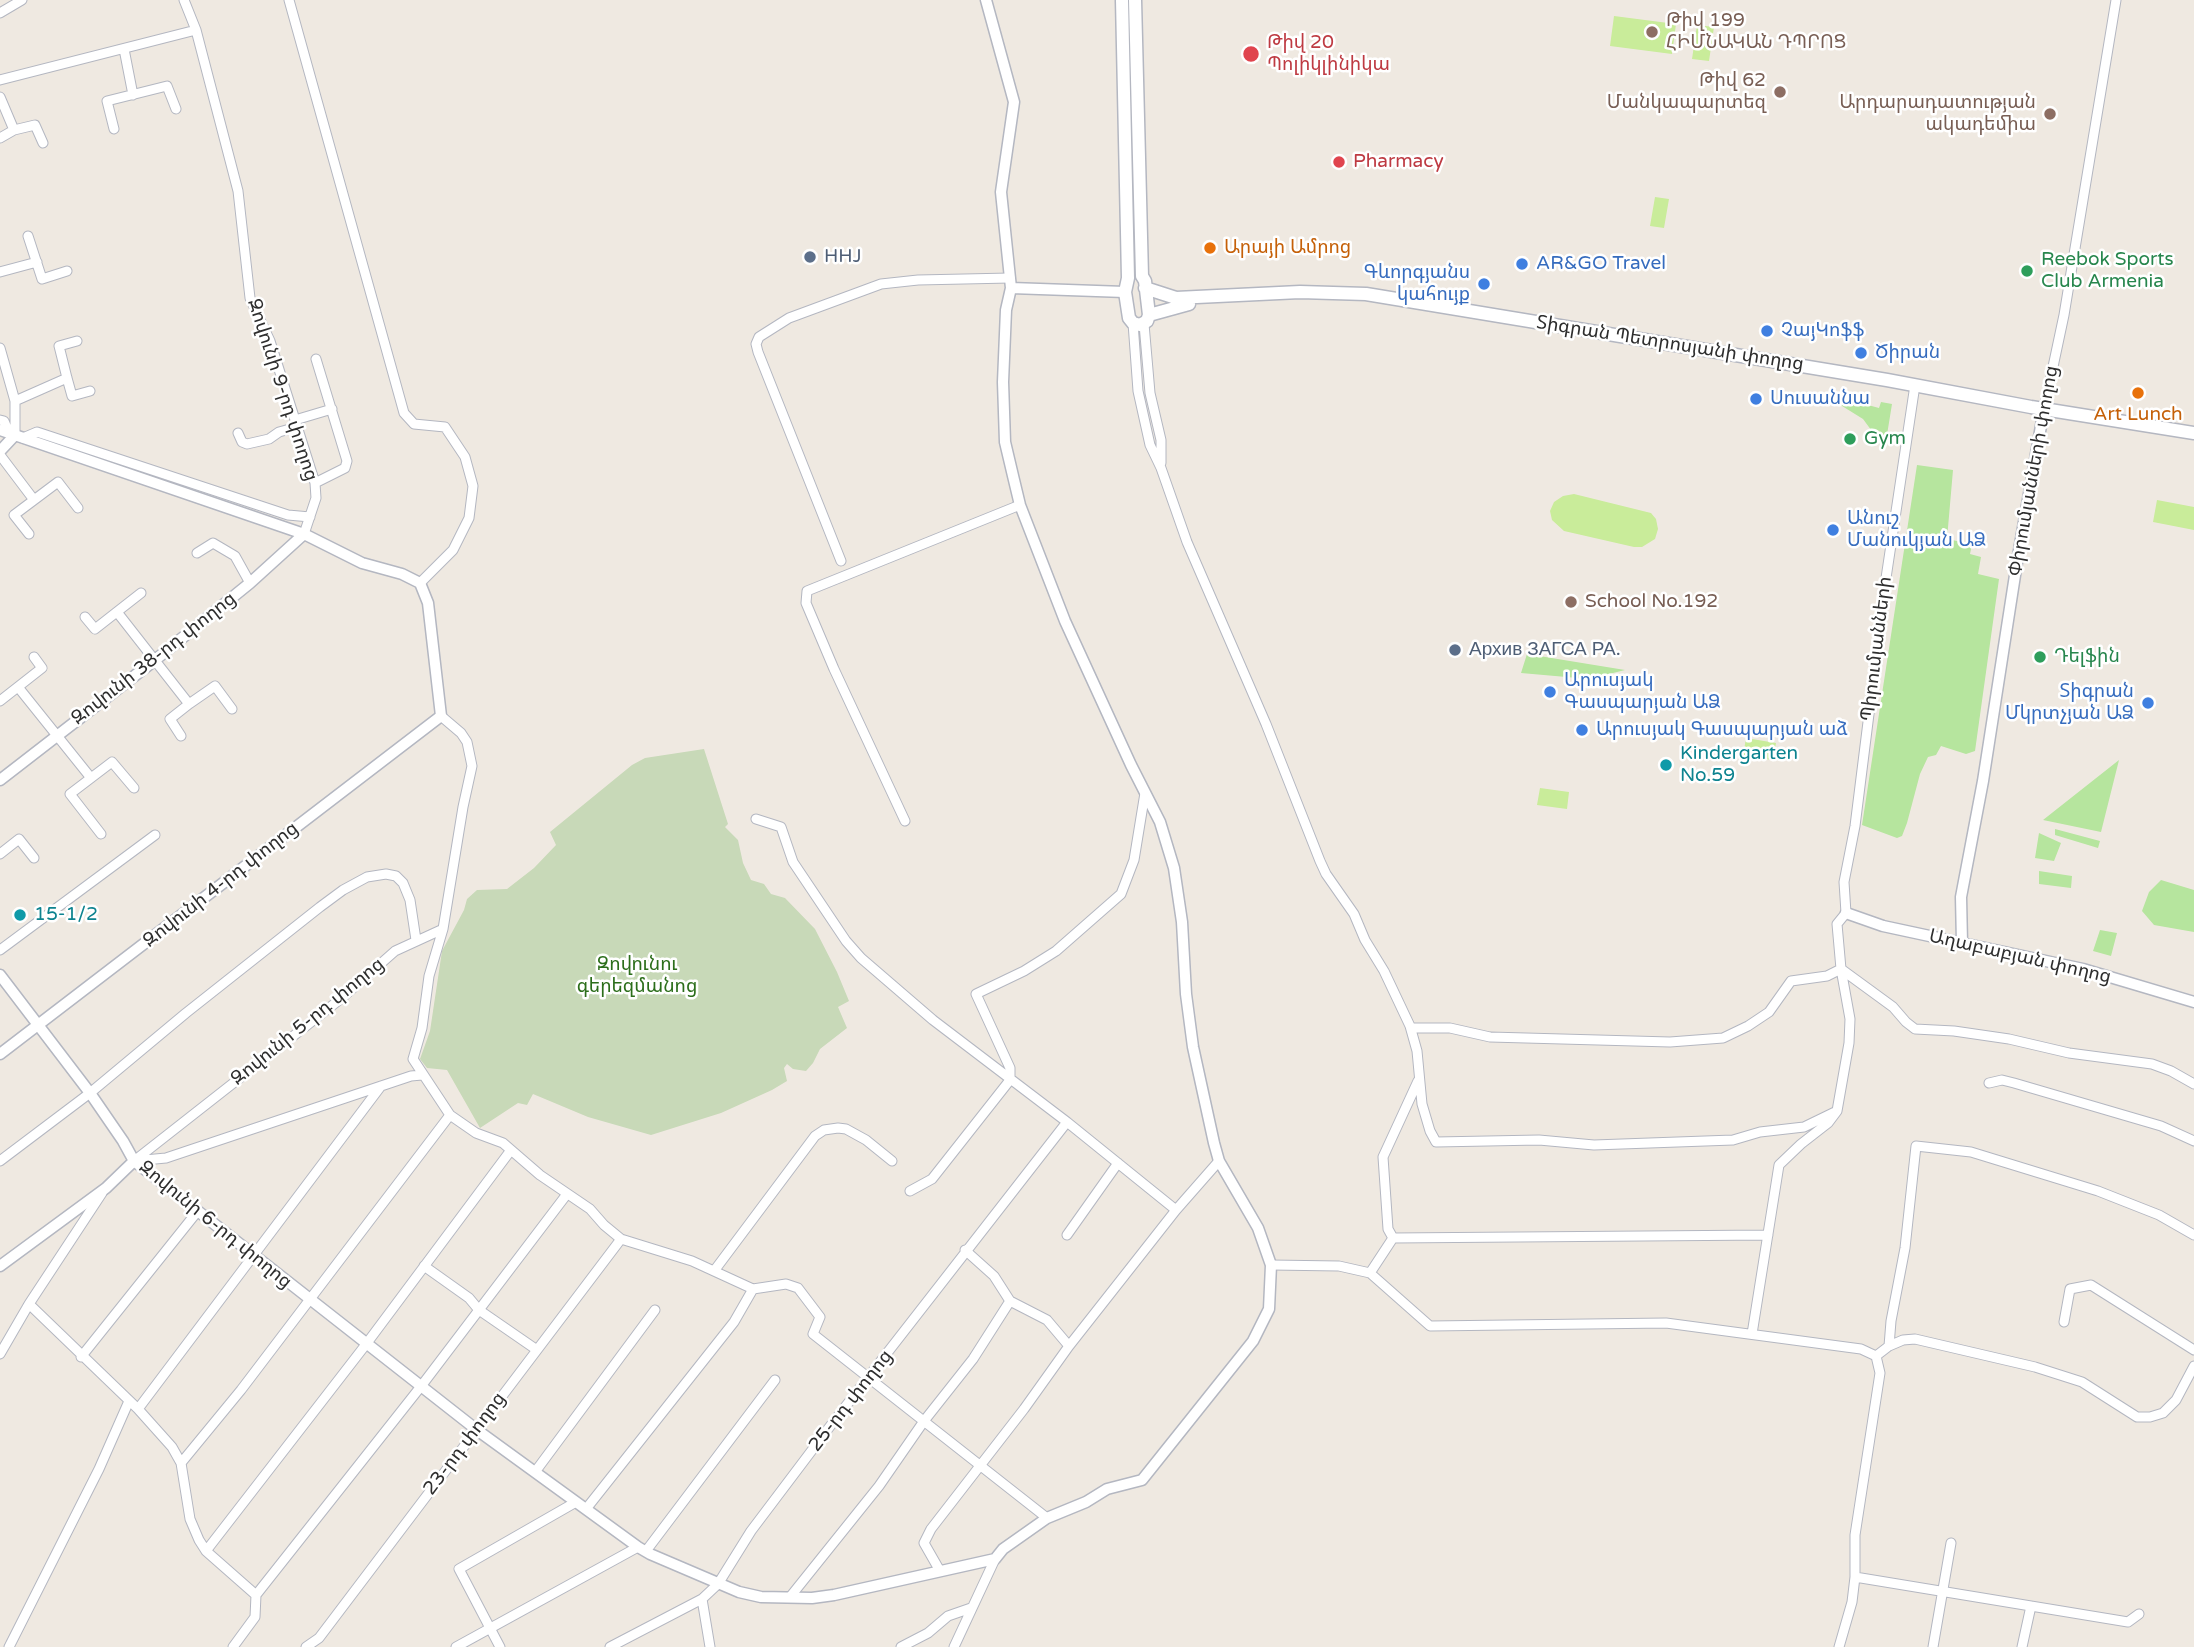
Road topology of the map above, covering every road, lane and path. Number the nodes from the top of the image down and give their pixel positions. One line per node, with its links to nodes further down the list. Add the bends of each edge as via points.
1 (22, 0): 8 (street)
2 (184, 0): 9 (street, Զովունի 9-րդ փողոց)
3 (289, 0): 52 (street, via 404,413 414,424 445,428 466,457 474,486 469,518 453,550)
4 (986, 0): 24 (street, via 1014,103 1002,191)
5 (1122, 0): 25 (main road)
6 (1135, 0): 23 (main road)
7 (2116, 0): 35 (street, Փիրումյանների փողոց)
8 (0, 13)
9 (196, 30): 10 (street); 37 (street, Զովունի 9-րդ փողոց, via 238,191 250,298 270,341)
10 (124, 49): 11 (street); 12 (street)
11 (0, 80)
12 (133, 95): 14 (street, via 167,86); 15 (street, via 107,101)
13 (0, 97): 16 (street)
14 (176, 109)
15 (114, 129)
16 (13, 130): 17 (street); 18 (street, via 35,125)
17 (0, 138)
18 (43, 143)
19 (28, 236): 20 (street)
20 (37, 262): 21 (street, via 42,279); 22 (street)
21 (67, 271)
22 (0, 272)
23 (1144, 282): 25 (main road); 26 (main road); 31 (main road, Տիգրան Պետրոսյանի փողոց, via 1176,298 1366,294)
24 (1011, 283): 25 (street); 44 (street, via 1003,382 1005,442); 50 (street, via 918,280 881,284 789,318 759,337 758,352)
25 (1126, 285): 26 (main road, via 1127,312)
26 (1142, 320): 31 (main road, Տիգրան Պետրոսյանի փողոց, via 1176,306 1203,302 1352,300); 84 (street, via 1138,391 1150,445 1320,861 1354,914)
27 (77, 341): 30 (street, via 58,346)
28 (0, 348): 33 (street)
29 (316, 359): 34 (street)
30 (67, 379): 32 (street, via 72,396); 33 (street)
31 (1915, 388): 35 (main road, Տիգրան Պետրոսյանի փողոց); 75 (street, Պիրումյանների, via 1844,882)
32 (90, 391)
33 (15, 401): 39 (street)
34 (332, 409): 37 (street); 42 (street, via 347,461 345,468)
35 (2044, 411): 40 (main road, Տիգրան Պետրոսյանի փողոց); 78 (street, Փիրումյանների փողոց, via 1961,897)
36 (0, 420): 39 (street)
37 (296, 424): 38 (street, via 269,439 247,444); 42 (street, Զովունի 9-րդ փողոց)
38 (238, 433)
39 (12, 434): 41 (street); 46 (street, via 37,432 288,514); 48 (street)
40 (2194, 435)
41 (0, 453): 43 (street)
42 (315, 483): 46 (street, Զովունի 9-րդ փողոց)
43 (34, 500): 45 (street, via 58,482); 47 (street, via 14,515)
44 (1020, 505): 68 (street, via 1065,621); 70 (street, via 807,591 810,614)
45 (78, 508)
46 (310, 517): 48 (street, Զովունի 9-րդ փողոց)
47 (29, 534)
48 (304, 534): 51 (street, Զովունի 38-րդ փողոց); 52 (street, via 362,563)
49 (197, 553): 51 (street, via 214,543 236,556)
50 (841, 561)
51 (250, 583): 57 (street, Զովունի 38-րդ փողոց)
52 (420, 583): 62 (street, via 428,603)
53 (141, 593): 54 (street)
54 (117, 612): 55 (street, via 95,629); 57 (street)
55 (85, 617)
56 (34, 657): 58 (street, via 42,668)
57 (156, 660): 60 (street); 63 (street, Զովունի 38-րդ փողոց)
58 (18, 687): 59 (street); 63 (street)
59 (0, 701)
60 (190, 704): 61 (street, via 215,686); 64 (street, via 170,719)
61 (232, 709)
62 (441, 716): 76 (street, via 461,733 472,766); 83 (street, Զովունի 4-րդ փողոց)
63 (56, 736): 65 (street); 66 (street, Զովունի 38-րդ փողոց)
64 (181, 736)
65 (91, 778): 67 (street, via 112,762); 71 (street, via 70,794)
66 (0, 780)
67 (134, 788)
68 (1145, 793): 88 (street, via 1134,860 1121,894 1056,951 976,994 1010,1068); 101 (street, via 1160,822 1174,868 1193,1047)
69 (756, 819): 88 (street, via 781,827 793,862 862,958)
70 (905, 821)
71 (101, 834)
72 (155, 835): 79 (street)
73 (0, 854): 74 (street, via 19,839)
74 (34, 858)
75 (1846, 913): 78 (street, Աղաբաբյան փողոց); 80 (street, Պիրումյանների, via 1837,924)
76 (443, 929): 77 (street, Զովունի 5-րդ փողոց); 86 (street, via 413,1059)
77 (416, 940): 92 (street, via 403,883 386,874 367,877 320,907); 99 (street, Զովունի 5-րդ փողոց, via 395,951)
78 (1962, 943): 82 (street, Աղաբաբյան փողոց, via 2083,969)
79 (0, 950)
80 (1841, 969): 84 (street, via 1827,976 1791,981 1769,1012 1723,1038 1670,1042 1490,1037 1450,1028); 90 (street, via 1894,1007 1915,1029 2009,1039 2152,1064); 93 (street, Պիրումյանների, via 1850,1019)
81 (0, 975): 83 (street, Զովունի 6-րդ փողոց)
82 (2194, 1002)
83 (39, 1024): 85 (street, Զովունի 4-րդ փողոց); 92 (street, Զովունի 6-րդ փողոց)
84 (1411, 1028): 87 (street)
85 (0, 1054)
86 (422, 1075): 91 (street); 94 (street)
87 (1419, 1079): 93 (street, via 1422,1104 1436,1142 1539,1140 1594,1145 1734,1140 1804,1128); 111 (street, via 1383,1157 1388,1229)
88 (1010, 1080): 95 (street); 104 (street, via 932,1179)
89 (1989, 1083): 96 (street, via 2002,1080 2161,1126)
90 (2194, 1084)
91 (382, 1086): 99 (street, via 166,1158); 114 (street)
92 (90, 1093): 98 (street); 99 (street, Զովունի 6-րդ փողոց)
93 (1837, 1111): 109 (street, via 1780,1166)
94 (450, 1115): 97 (street); 121 (street)
95 (1067, 1122): 102 (street); 113 (street, 25-րդ փողոց)
96 (2194, 1141)
97 (511, 1150): 105 (street); 117 (street)
98 (0, 1161)
99 (134, 1161): 103 (street, Զովունի 5-րդ փողոց); 107 (street, Զովունի 6-րդ փողոց)
100 (892, 1161): 118 (street, via 855,1133 824,1130)
101 (1219, 1161): 106 (street); 115 (street, via 1258,1228)
102 (1118, 1163): 106 (street); 108 (street)
103 (106, 1188): 116 (street, Զովունի 5-րդ փողոց); 123 (street)
104 (910, 1191)
105 (567, 1194): 112 (street); 124 (street)
106 (1176, 1210): 129 (street)
107 (197, 1212): 114 (street, Զովունի 6-րդ փողոց); 135 (street)
108 (1067, 1235)
109 (1768, 1235): 111 (street); 127 (street)
110 (2194, 1235): 130 (street, via 2159,1214 2098,1191 1971,1152 1916,1146)
111 (1393, 1238): 119 (street)
112 (621, 1239): 118 (street); 131 (street, 23-րդ փողոց)
113 (965, 1250): 122 (street, via 994,1276); 137 (street, 25-րդ փողոց)
114 (254, 1257): 121 (street, Զովունի 6-րդ փողոց); 141 (street)
115 (1271, 1265): 119 (street, via 1339,1266); 149 (street, via 1269,1309 1253,1341 1142,1479 1107,1489)
116 (0, 1266)
117 (424, 1266): 124 (street); 128 (street)
118 (714, 1270): 120 (street)
119 (1370, 1273): 127 (street, via 1430,1326 1666,1323)
120 (753, 1289): 137 (street, via 786,1284 798,1288 820,1317 813,1334); 148 (street, via 734,1322)
121 (310, 1300): 128 (street, Զովունի 6-րդ փողոց); 144 (street)
122 (1010, 1301): 129 (street, via 1047,1320); 142 (street, via 973,1359)
123 (29, 1304): 133 (street); 135 (street)
124 (479, 1310): 131 (street); 139 (street)
125 (655, 1310): 146 (street)
126 (2064, 1322): 132 (street, via 2070,1289 2091,1285)
127 (1752, 1335): 134 (street, via 1861,1349)
128 (366, 1343): 139 (street, Զովունի 6-րդ փողոց); 152 (street)
129 (1069, 1346): 145 (street)
130 (1889, 1346): 134 (street); 136 (street, via 1915,1339 2035,1367 2081,1382 2137,1417 2163,1413 2176,1400)
131 (537, 1350): 143 (street, 23-րդ փողոց)
132 (2194, 1350)
133 (0, 1354)
134 (1876, 1356): 155 (street, via 1881,1373 1855,1535)
135 (81, 1357): 140 (street)
136 (2194, 1366)
137 (869, 1378): 142 (street); 156 (street, 25-րդ փողոց, via 763,1515)
138 (775, 1380): 151 (street)
139 (422, 1385): 143 (street, Զովունի 6-րդ փողոց); 158 (street)
140 (129, 1401): 141 (street); 166 (street)
141 (138, 1409): 144 (street)
142 (924, 1421): 145 (street); 159 (street, via 879,1486)
143 (477, 1430): 146 (street, Զովունի 6-րդ փողոց); 165 (street, 23-րդ փողոց)
144 (181, 1463): 152 (street, via 190,1519)
145 (979, 1465): 149 (street); 154 (street, via 925,1543)
146 (535, 1472): 147 (street, Զովունի 6-րդ փողոց)
147 (576, 1502): 148 (street, Զովունի 6-րդ փողոց); 164 (street, via 459,1569)
148 (586, 1509): 151 (street, Զովունի 6-րդ փողոց)
149 (1047, 1518): 153 (street)
150 (1951, 1543): 157 (street)
151 (642, 1549): 156 (street, Զովունի 6-րդ փողոց); 164 (street)
152 (206, 1551): 158 (street)
153 (995, 1559): 154 (street, Զովունի 6-րդ փողոց); 162 (street)
154 (940, 1571): 159 (street, Զովունի 6-րդ փողոց, via 834,1595)
155 (1855, 1577): 157 (street); 175 (street)
156 (718, 1584): 159 (street, Զովունի 6-րդ փողոց, via 761,1597); 160 (street, 25-րդ փողոց)
157 (1942, 1591): 161 (street); 176 (street)
158 (256, 1595): 167 (street, via 255,1617)
159 (790, 1597)
160 (702, 1599): 171 (street, 25-րդ փողոց); 172 (street)
161 (2031, 1606): 163 (street, via 2128,1622); 177 (street)
162 (971, 1608): 173 (street, via 948,1616); 174 (street)
163 (2139, 1614)
164 (490, 1628): 169 (street); 170 (street)
165 (318, 1644): 168 (street, 23-րդ փողոց)
166 (9, 1647)
167 (233, 1647)
168 (306, 1647)
169 (456, 1647)
170 (500, 1647)
171 (610, 1647)
172 (710, 1647)
173 (901, 1647)
174 (954, 1647)
175 (1839, 1647)
176 (1933, 1647)
177 (2022, 1647)

